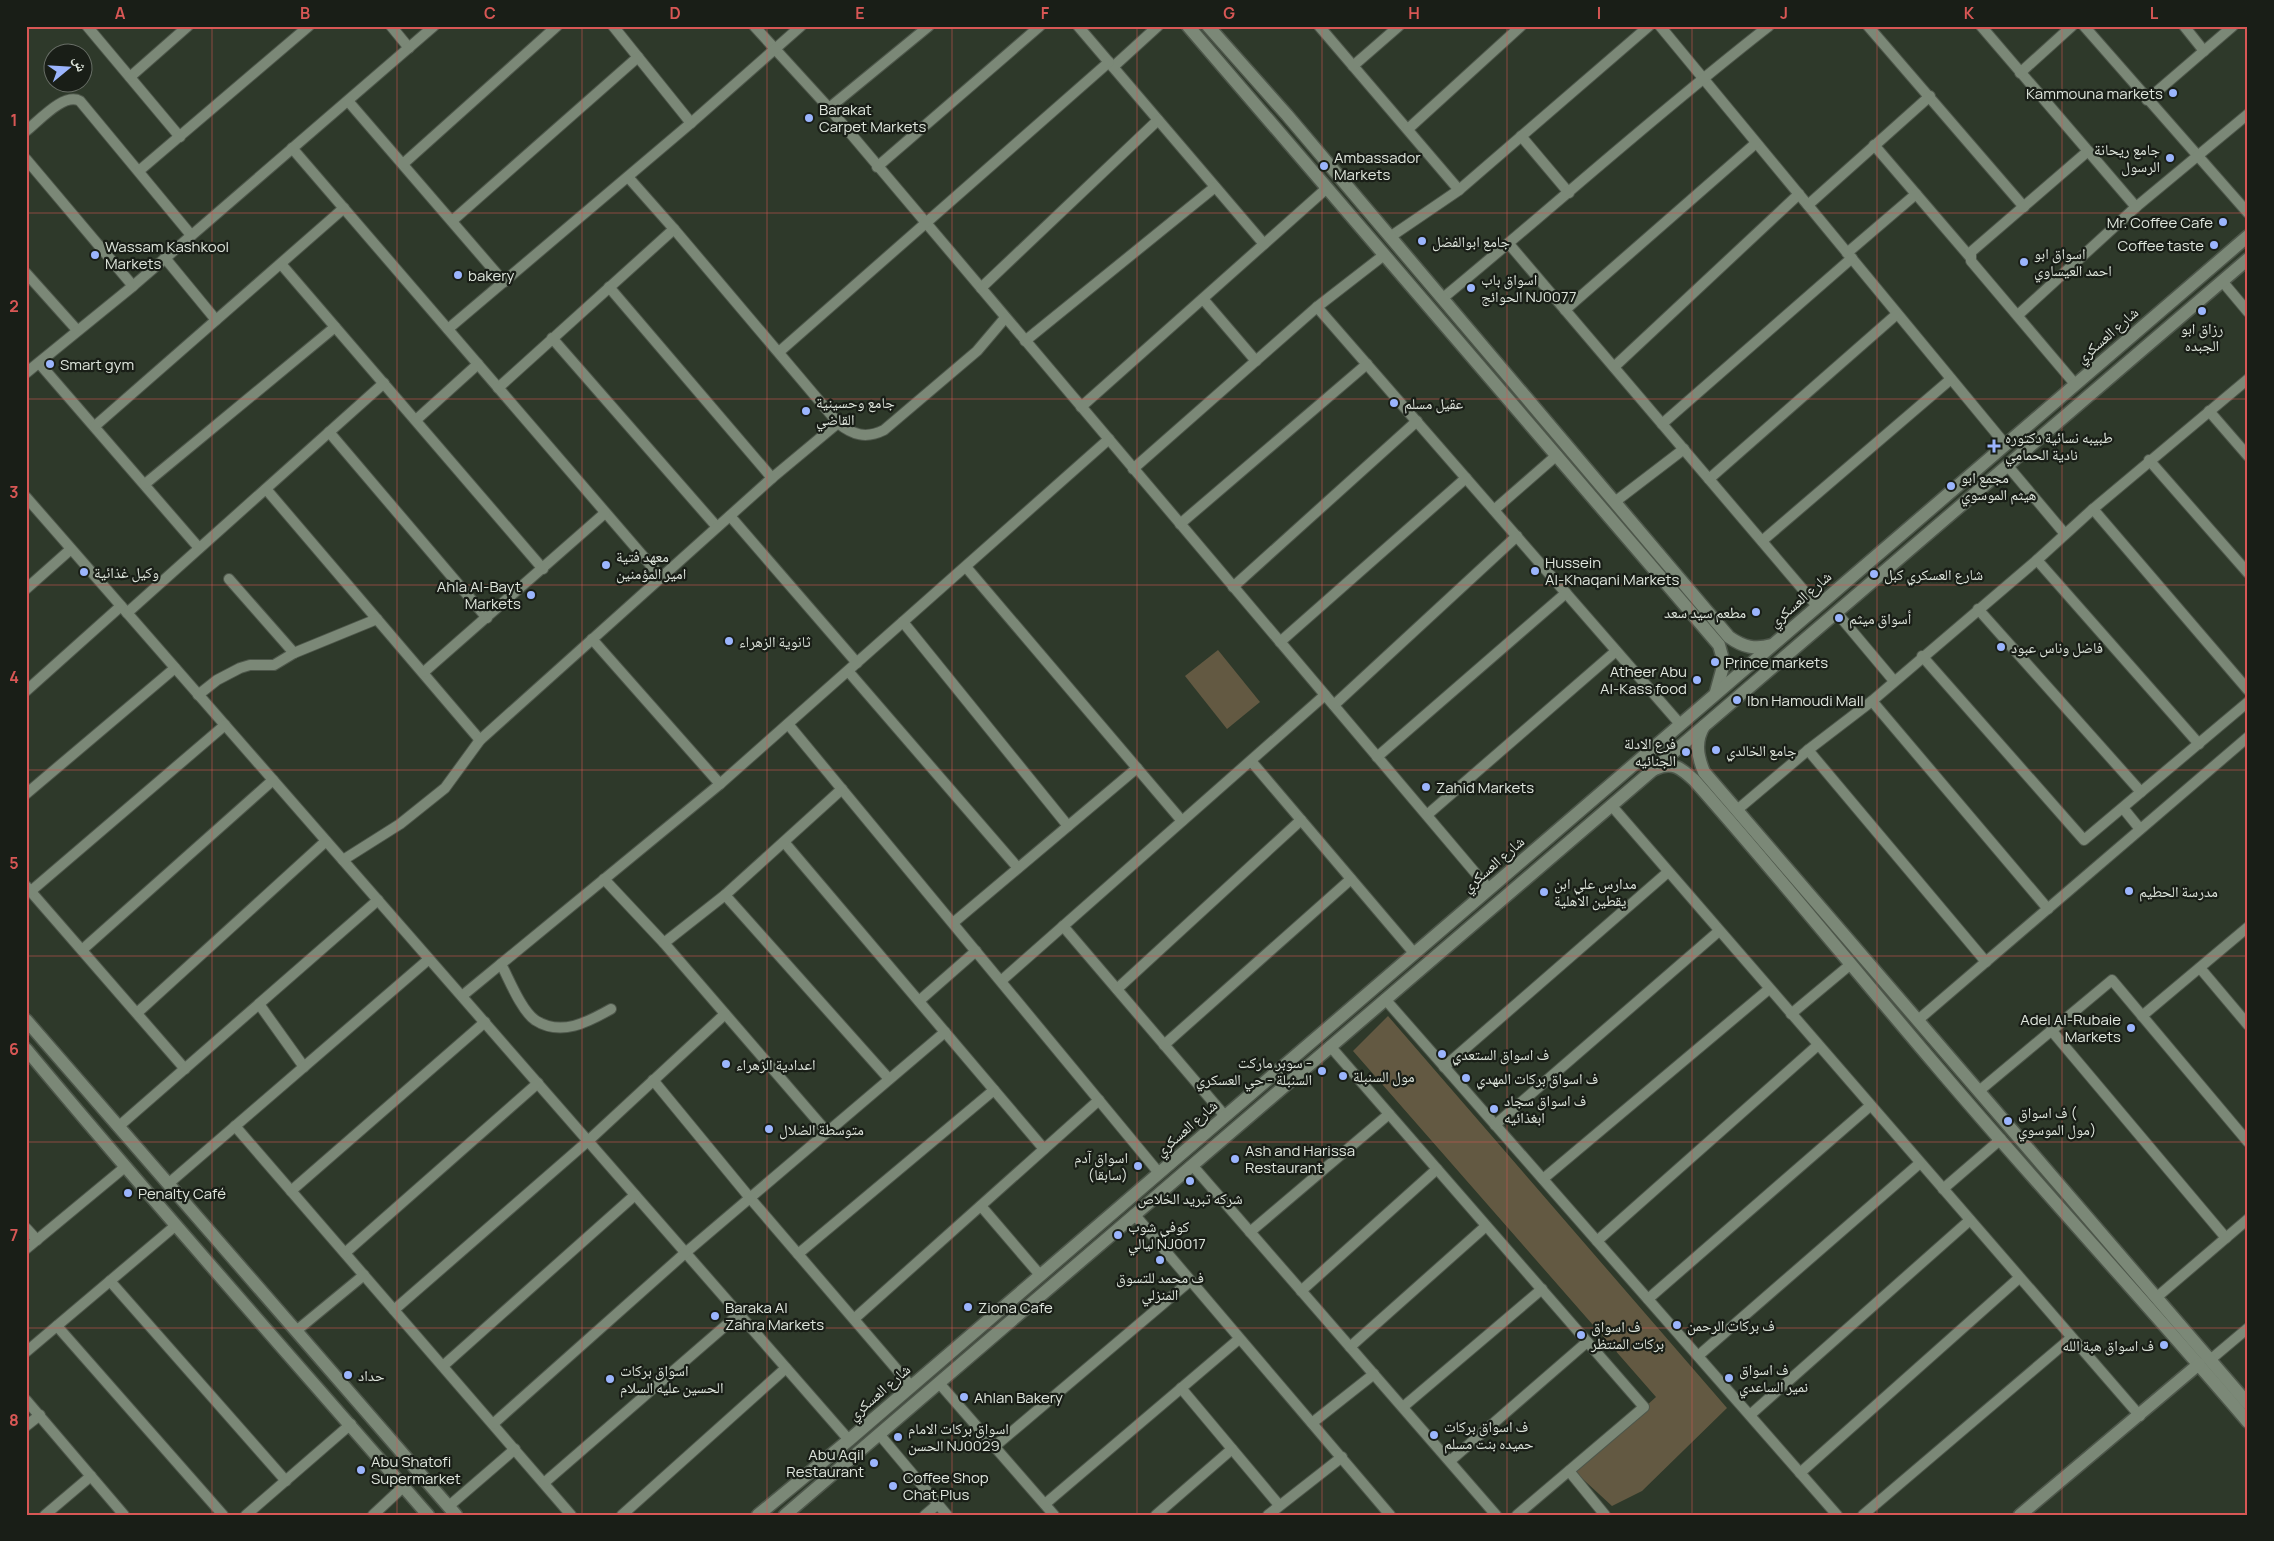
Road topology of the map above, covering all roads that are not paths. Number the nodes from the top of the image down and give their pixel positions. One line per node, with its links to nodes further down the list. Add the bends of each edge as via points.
1 (87, 26): 35 (street)
2 (188, 26): 35 (street)
3 (309, 26): 51 (street)
4 (391, 26): 28 (street)
5 (434, 26): 28 (street)
6 (557, 26): 58 (street)
7 (613, 26): 31 (street)
8 (754, 26): 29 (street)
9 (801, 26): 29 (street)
10 (929, 26): 42 (street)
11 (1040, 26): 59 (street)
12 (1078, 26): 32 (street)
13 (1158, 26): 32 (street)
14 (1188, 26): 39 (main road)
15 (1208, 26): 37 (main road)
16 (1319, 26): 33 (street)
17 (1399, 26): 33 (street)
18 (1521, 26): 48 (street)
19 (1649, 26): 50 (street)
20 (1660, 26): 36 (street)
21 (1769, 26): 36 (street)
22 (1868, 26): 38 (street)
23 (1981, 26): 34 (street)
24 (2072, 26): 34 (street)
25 (2084, 26): 40 (street)
26 (2184, 26): 30 (street)
27 (2233, 26): 30 (street)
28 (408, 48): 41 (street)
29 (774, 50): 42 (street); 46 (street)
30 (2204, 51): 40 (street)
31 (638, 57): 46 (street); 73 (street)
32 (1111, 64): 45 (street); 74 (street)
33 (1352, 66): 48 (street)
34 (2020, 73): 55 (street)
35 (130, 77): 51 (street)
36 (1703, 77): 52 (street); 65 (street)
37 (1262, 87): 39 (main road, via 1262,96 1254,100); 44 (main road)
38 (1930, 96): 53 (street); 69 (street)
39 (1250, 98): 47 (main road)
40 (2147, 100): 56 (street)
41 (348, 101): 54 (street); 58 (street)
42 (829, 108): 59 (street)
43 (2248, 114): 56 (street)
44 (1287, 115): 47 (main road, via 1275,117); 78 (main road)
45 (1158, 120): 62 (street); 92 (street)
46 (691, 123): 61 (street)
47 (1271, 124): 63 (main road)
48 (1408, 128): 64 (street)
49 (26, 131): 60 (street, via 65,99 80,100)
50 (1521, 136): 64 (street); 65 (street)
51 (180, 138): 60 (street)
52 (1756, 143): 66 (street); 96 (street)
53 (1874, 144): 67 (street); 68 (street)
54 (292, 148): 70 (street); 76 (street)
55 (2088, 151): 69 (street); 71 (street)
56 (2197, 156): 71 (street); 72 (street)
57 (26, 159): 90 (street)
58 (403, 164): 73 (street)
59 (877, 167): 74 (street)
60 (140, 170): 76 (street)
61 (628, 177): 75 (street); 89 (street)
62 (1215, 187): 79 (street); 106 (street)
63 (1327, 188): 79 (street); 81 (main road)
64 (1459, 190): 78 (street)
65 (1569, 193): 80 (street)
66 (1799, 194): 68 (street); 112 (street)
67 (1916, 194): 82 (street); 83 (street)
68 (1808, 206): 82 (street)
69 (2024, 207): 83 (street, via 1971,252)
70 (344, 208): 86 (street); 103 (street)
71 (2136, 208): 99 (street)
72 (2248, 213)
73 (452, 221): 89 (street)
74 (926, 224): 92 (street); 107 (street)
75 (674, 229): 91 (street); 107 (street)
76 (191, 235): 84 (street)
77 (2248, 236): 117 (main road, شارع العسكري)
78 (1390, 237): 93 (main road)
79 (1264, 244): 94 (street)
80 (1509, 244): 93 (street); 96 (street)
81 (1384, 255): 95 (street); 130 (main road)
82 (1850, 256): 98 (street); 124 (street)
83 (1970, 257): 99 (street)
84 (165, 258): 90 (street); 101 (street)
85 (2248, 259): 88 (main road, شارع العسكري)
86 (281, 264): 101 (street); 102 (street)
87 (26, 273): 104 (street)
88 (2222, 281): 97 (street); 133 (main road, شارع العسكري)
89 (504, 282): 103 (street)
90 (133, 286): 104 (street)
91 (609, 287): 105 (street); 135 (street)
92 (981, 288): 100 (street)
93 (1442, 298): 141 (main road)
94 (1203, 299): 108 (street); 119 (street)
95 (1317, 307): 108 (street); 111 (street)
96 (1565, 310): 112 (street)
97 (2248, 312)
98 (1897, 314): 114 (street); 137 (street)
99 (2018, 315): 117 (street)
100 (1006, 318): 106 (street); 123 (street, via 977,351 884,430 875,435 861,435)
101 (216, 320): 125 (street)
102 (335, 327): 116 (street); 138 (street)
103 (448, 329): 110 (street)
104 (77, 330): 109 (street)
105 (552, 338): 118 (street); 149 (street)
106 (1026, 342): 119 (street)
107 (779, 352): 123 (street)
108 (1256, 361): 134 (street)
109 (39, 363): 113 (street); 125 (street)
110 (478, 364): 118 (street); 121 (street)
111 (1367, 364): 122 (street); 147 (street)
112 (1614, 367): 124 (street)
113 (26, 373)
114 (1951, 378): 128 (street); 153 (street)
115 (2248, 379): 120 (street)
116 (384, 383): 121 (street); 126 (street)
117 (2075, 384): 128 (main road, شارع العسكري)
118 (498, 388): 145 (street)
119 (1082, 407): 127 (street)
120 (2209, 411): 131 (street); 132 (street)
121 (416, 420): 159 (street)
122 (1416, 421): 136 (street); 163 (street)
123 (838, 423): 135 (street)
124 (1662, 424): 129 (street)
125 (95, 426): 138 (street)
126 (329, 432): 139 (street); 170 (street)
127 (1109, 439): 134 (street); 158 (street)
128 (2005, 444): 144 (main road, شارع العسكري)
129 (1684, 449): 137 (street); 141 (street)
130 (1557, 455): 143 (street); 186 (main road, via 1719,645 1724,663)
131 (2248, 456)
132 (2149, 460): 142 (street); 160 (street)
133 (2007, 465): 148 (main road, شارع العسكري); 150 (street)
134 (1133, 469): 147 (street)
135 (772, 478): 146 (street)
136 (1466, 478): 143 (street); 174 (street)
137 (1709, 478): 153 (street)
138 (145, 484): 154 (street)
139 (266, 489): 154 (street); 171 (street)
140 (26, 497): 155 (street)
141 (1616, 501): 175 (main road, via 1729,637 1748,647)
142 (2093, 509): 150 (street); 184 (street)
143 (1494, 510): 152 (street)
144 (1928, 511): 148 (main road, via 1925,522); 151 (main road, شارع العسكري)
145 (605, 513): 159 (street); 161 (street)
146 (730, 516): 149 (street); 179 (street)
147 (1180, 524): 163 (street)
148 (1936, 526): 156 (main road, شارع العسكري)
149 (717, 527): 161 (street)
150 (2064, 534): 157 (street)
151 (1900, 535): 156 (main road, via 1905,534 1911,541); 166 (main road, شارع العسكري)
152 (1517, 536): 165 (street); 191 (street)
153 (1762, 541): 166 (street)
154 (199, 548): 167 (street)
155 (71, 549): 164 (street); 167 (street)
156 (1909, 550): 169 (main road, شارع العسكري)
157 (2037, 560): 168 (street); 198 (street)
158 (966, 567): 172 (street); 202 (street)
159 (543, 569): 170 (street)
160 (2248, 573)
161 (661, 577): 173 (street)
162 (229, 579): 177 (street)
163 (1233, 587): 174 (street)
164 (26, 589)
165 (1566, 593): 176 (street); 200 (street)
166 (1818, 606): 175 (main road, شارع العسكري)
167 (124, 609): 180 (street); 185 (street)
168 (1978, 609): 178 (street); 209 (street)
169 (1837, 613): 183 (street); 192 (main road, شارع العسكري)
170 (488, 618): 182 (street)
171 (377, 619): 177 (street); 182 (street)
172 (903, 622): 179 (street); 217 (street)
173 (592, 639): 197 (street); 207 (street)
174 (1280, 642): 188 (street)
175 (1772, 645): 186 (main road, شارع العسكري)
176 (1616, 651): 194 (street); 214 (street)
177 (294, 653): 187 (street, via 274,665 240,668)
178 (1922, 656): 183 (street); 212 (street, via 2084,840)
179 (857, 663): 181 (street)
180 (175, 668): 187 (street); 210 (street)
181 (848, 671): 193 (street); 226 (street)
182 (424, 672): 197 (street)
183 (1894, 682): 189 (street)
184 (2248, 690)
185 (26, 691)
186 (1716, 693): 194 (main road, شارع العسكري)
187 (198, 694): 195 (street)
188 (1325, 695): 191 (street); 201 (street)
189 (1872, 701): 199 (street); 234 (street)
190 (2248, 702): 198 (street)
191 (1334, 705): 200 (street)
192 (1707, 721): 203 (main road, شارع العسكري); 204 (main road, via 1699,734 1698,746)
193 (788, 724): 207 (street); 208 (street)
194 (1680, 724): 219 (main road, شارع العسكري)
195 (225, 725): 205 (street); 230 (street)
196 (2248, 737): 218 (street)
197 (480, 740): 224 (street, via 445,788 400,824)
198 (2198, 744): 209 (street)
199 (1808, 750): 213 (street); 244 (street)
200 (1377, 757): 214 (street)
201 (1251, 761): 215 (street); 216 (street)
202 (1137, 768): 216 (street); 217 (street)
203 (1651, 771): 206 (main road, via 1672,764); 211 (main road, شارع العسكري)
204 (1704, 772): 206 (main road, via 1695,774); 213 (main road)
205 (273, 780): 220 (street); 240 (street)
206 (1694, 780): 246 (main road)
207 (720, 784): 228 (street)
208 (842, 790): 221 (street); 235 (street)
209 (2141, 792): 212 (street)
210 (26, 794)
211 (1611, 805): 222 (main road, شارع العسكري); 227 (street)
212 (2123, 808): 218 (street)
213 (1736, 810): 261 (main road)
214 (1427, 815): 231 (street)
215 (1301, 820): 229 (street); 250 (street)
216 (1182, 822): 236 (street)
217 (1068, 826): 226 (street)
218 (2140, 829): 234 (street)
219 (1554, 832): 222 (main road, via 1553,841); 223 (main road, شارع العسكري)
220 (326, 841): 224 (street); 256 (street)
221 (784, 842): 232 (street); 253 (street)
222 (1564, 846): 225 (main road, شارع العسكري)
223 (1530, 854): 225 (main road, via 1540,859); 231 (main road, شارع العسكري)
224 (343, 860): 233 (street)
225 (1539, 867): 252 (main road, شارع العسكري)
226 (1018, 868): 235 (street)
227 (1668, 872): 238 (street); 271 (street)
228 (604, 879): 239 (street); 245 (street)
229 (1351, 879): 242 (street); 266 (street)
230 (29, 888): 240 (street)
231 (1489, 888): 242 (main road, شارع العسكري)
232 (725, 895): 239 (street); 273 (street)
233 (378, 900): 243 (street); 254 (street)
234 (2048, 909): 244 (street)
235 (953, 923): 241 (street)
236 (1063, 926): 248 (street); 250 (street)
237 (2248, 927): 247 (street)
238 (1719, 931): 249 (street); 282 (street)
239 (664, 944): 257 (street)
240 (82, 950): 256 (street)
241 (976, 951): 248 (street); 253 (street)
242 (1414, 953): 281 (main road, شارع العسكري)
243 (429, 959): 251 (street); 270 (street)
244 (1986, 962): 261 (street)
245 (501, 964): 251 (street); 255 (street, via 535,1020 569,1028 589,1022)
246 (1851, 964): 258 (street); 286 (main road)
247 (2200, 968): 259 (street); 263 (street)
248 (1001, 981): 278 (street)
249 (1769, 988): 258 (street); 298 (street)
250 (1117, 989): 266 (street)
251 (462, 996): 262 (street)
252 (1386, 999): 268 (main road, شارع العسكري); 271 (street)
253 (919, 1001): 265 (street)
254 (259, 1004): 270 (street); 272 (street)
255 (611, 1009)
256 (137, 1013): 272 (street)
257 (725, 1014): 274 (street); 285 (street)
258 (1791, 1014): 267 (street)
259 (2142, 1016): 264 (street, via 2112,980); 288 (street)
260 (26, 1020): 284 (main road)
261 (1918, 1020): 277 (main road)
262 (485, 1022): 275 (street); 302 (street)
263 (2248, 1025)
264 (2051, 1030): 277 (street); 313 (street)
265 (945, 1032): 273 (street); 276 (street)
266 (1164, 1045): 281 (street)
267 (1818, 1045): 279 (street); 315 (street)
268 (1330, 1046): 280 (street); 293 (main road, شارع العسكري)
269 (26, 1049): 294 (main road)
270 (304, 1067): 283 (street)
271 (1444, 1067): 282 (street)
272 (185, 1069): 284 (street)
273 (889, 1079): 285 (street)
274 (653, 1080): 287 (street); 304 (street)
275 (538, 1083): 287 (street); 318 (street)
276 (994, 1090): 289 (street); 320 (street)
277 (1979, 1091): 290 (main road)
278 (1099, 1100): 289 (street); 296 (street)
279 (1870, 1106): 291 (street); 332 (street)
280 (1388, 1114): 295 (street); 312 (street)
281 (1225, 1116): 296 (main road, شارع العسكري)
282 (1495, 1125): 298 (street)
283 (236, 1126): 300 (street); 302 (street)
284 (118, 1127): 300 (main road)
285 (827, 1132): 304 (street)
286 (2001, 1139): 292 (main road); 301 (street)
287 (588, 1141): 303 (street); 333 (street)
288 (2248, 1142)
289 (1044, 1149): 305 (street)
290 (2034, 1154): 292 (main road, via 2030,1163); 297 (main road)
291 (1920, 1163): 301 (street); 344 (street)
292 (2022, 1163): 299 (main road)
293 (1192, 1164): 306 (main road, شارع العسكري); 312 (street)
294 (125, 1167): 309 (main road); 314 (street)
295 (1437, 1169): 310 (street); 330 (street)
296 (1159, 1172): 316 (main road, شارع العسكري)
297 (2051, 1174): 299 (main road, via 2044,1174); 331 (main road)
298 (1543, 1180): 315 (street)
299 (2040, 1183): 345 (main road)
300 (168, 1184): 338 (main road)
301 (1943, 1189): 308 (street)
302 (291, 1191): 318 (street)
303 (635, 1195): 319 (street); 346 (street)
304 (750, 1198): 319 (street); 320 (street)
305 (981, 1206): 325 (street); 335 (street)
306 (1134, 1214): 321 (main road, شارع العسكري); 328 (street)
307 (2248, 1219): 313 (street)
308 (1970, 1220): 326 (street); 360 (street)
309 (175, 1226): 327 (street); 353 (main road)
310 (1486, 1226): 329 (street); 342 (street)
311 (26, 1228): 314 (street)
312 (1250, 1232): 330 (street)
313 (2226, 1238): 331 (street)
314 (37, 1240): 317 (street)
315 (1597, 1241): 332 (street)
316 (1077, 1243): 321 (main road, via 1078,1250); 322 (main road, شارع العسكري)
317 (26, 1249)
318 (345, 1253): 324 (street)
319 (684, 1254): 334 (street); 365 (street)
320 (798, 1254): 335 (street)
321 (1087, 1255): 323 (main road, شارع العسكري)
322 (1058, 1260): 323 (main road, via 1063,1262); 325 (main road, شارع العسكري)
323 (1066, 1273): 350 (main road, شارع العسكري)
324 (364, 1275): 333 (street); 338 (street)
325 (1040, 1276): 351 (main road, شارع العسكري)
326 (2019, 1278): 339 (street); 375 (street)
327 (110, 1281): 336 (street); 377 (street)
328 (1190, 1281): 340 (street); 369 (street)
329 (1542, 1289): 341 (street); 357 (street)
330 (1301, 1291): 342 (street)
331 (2157, 1297): 345 (main road)
332 (1648, 1299): 344 (street)
333 (394, 1310): 346 (street)
334 (739, 1314): 347 (street); 378 (street)
335 (854, 1319): 351 (street)
336 (57, 1326): 343 (street); 386 (street)
337 (2248, 1328): 345 (street)
338 (296, 1331): 349 (main road)
339 (2071, 1338): 361 (street); 404 (street)
340 (1239, 1339): 352 (street); 363 (street)
341 (1587, 1342): 373 (street); 374 (street, via 1644,1407)
342 (1350, 1347): 348 (street)
343 (26, 1352)
344 (1698, 1356): 360 (street)
345 (2204, 1362): 356 (main road); 361 (main road); 362 (main road)
346 (443, 1366): 365 (street)
347 (786, 1368): 368 (street); 391 (street)
348 (1374, 1374): 357 (street); 363 (street)
349 (335, 1376): 353 (main road, via 336,1387 331,1392); 354 (main road)
350 (939, 1382): 367 (main road, شارع العسكري); 369 (street)
351 (911, 1386): 368 (main road, شارع العسكري)
352 (1181, 1388): 370 (street); 381 (street)
353 (322, 1392): 358 (main road)
354 (353, 1396): 358 (main road, via 341,1398); 383 (main road)
355 (26, 1400): 359 (street)
356 (2248, 1404)
357 (1403, 1407): 373 (street)
358 (340, 1411): 364 (main road)
359 (40, 1415): 366 (street); 376 (street)
360 (1750, 1415): 375 (street)
361 (2140, 1416): 405 (main road)
362 (2248, 1422)
363 (1312, 1423): 372 (street)
364 (351, 1424): 377 (street); 379 (main road)
365 (493, 1424): 371 (street)
366 (26, 1426)
367 (879, 1434): 380 (street); 393 (main road, شارع العسكري)
368 (849, 1440): 392 (main road, شارع العسكري)
369 (994, 1447): 381 (street)
370 (1232, 1448): 382 (street); 397 (street)
371 (515, 1449): 378 (street); 383 (street)
372 (1342, 1457): 382 (street); 399 (street)
373 (1450, 1461): 400 (street)
374 (1569, 1471): 401 (street); 402 (street)
375 (1800, 1473): 403 (street)
376 (91, 1476): 384 (street); 385 (street)
377 (286, 1481): 387 (street)
378 (544, 1483): 390 (street)
379 (403, 1487): 388 (street); 389 (main road)
380 (938, 1504): 394 (street); 395 (street)
381 (1045, 1504): 396 (street)
382 (1279, 1505): 398 (street)
383 (452, 1511)
384 (45, 1515)
385 (124, 1515)
386 (223, 1515)
387 (246, 1515)
388 (372, 1515)
389 (428, 1515)
390 (571, 1515)
391 (622, 1515)
392 (758, 1515)
393 (784, 1515)
394 (925, 1515)
395 (947, 1515)
396 (1054, 1515)
397 (1156, 1515)
398 (1268, 1515)
399 (1390, 1515)
400 (1496, 1515)
401 (1517, 1515)
402 (1605, 1515)
403 (1837, 1515)
404 (1863, 1515)
405 (2020, 1515)

